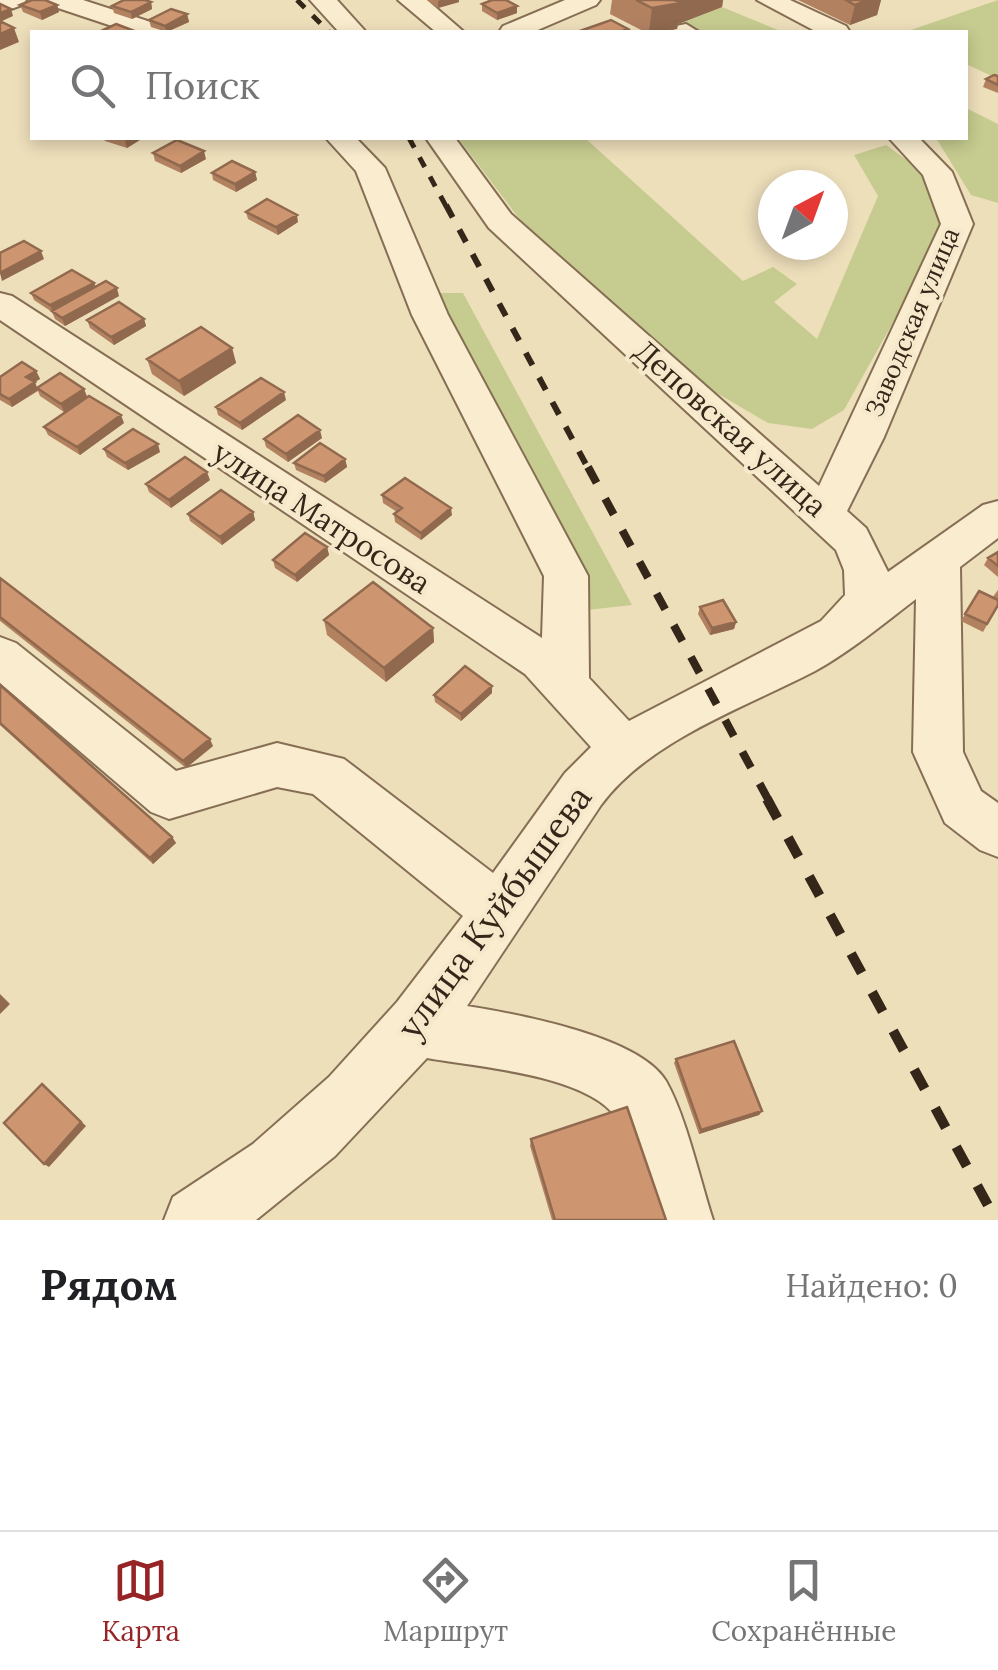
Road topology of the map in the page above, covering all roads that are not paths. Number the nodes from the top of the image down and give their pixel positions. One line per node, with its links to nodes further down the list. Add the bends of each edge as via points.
1 (13, 0): 7 (street)
2 (58, 0): 8 (street)
3 (324, 0): 9 (street)
4 (410, 0): 10 (street)
5 (588, 0): 11 (street)
6 (770, 0): 12 (street)
7 (0, 5)
8 (148, 30)
9 (351, 30)
10 (448, 30)
11 (517, 30)
12 (833, 30)
13 (342, 140): 22 (street, via 370,168 430,315 566,576)
14 (441, 140): 17 (street, Деповская улица, via 500,221)
15 (905, 140): 17 (street, Заводская улица, via 937,172 957,224)
16 (0, 304): 22 (street, улица Матросова, via 541,662)
17 (826, 514): 20 (street, Деповская улица, via 863,558 865,602)
18 (998, 516): 19 (street)
19 (938, 557): 20 (street); 24 (street, via 938,752 963,807)
20 (850, 624): 23 (street, улица Куйбышева)
21 (0, 656): 25 (street, via 169,796 277,766 326,776)
22 (565, 685): 23 (street, улица Матросова)
23 (625, 753): 25 (street, улица Куйбышева, via 592,778)
24 (998, 833)
25 (498, 912): 26 (street, улица Куйбышева)
26 (413, 1026): 27 (street, улица Куйбышева, via 304,1144); 28 (street, via 582,1060 632,1085 643,1100)
27 (210, 1217)
28 (681, 1220)

